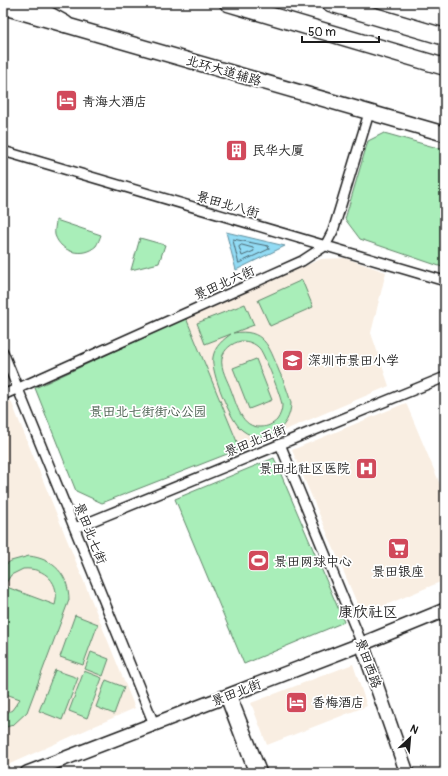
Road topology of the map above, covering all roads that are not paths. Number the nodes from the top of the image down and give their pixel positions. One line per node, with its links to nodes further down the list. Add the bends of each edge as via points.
1 (27, 3): 5 (highway)
2 (228, 3): 7 (highway)
3 (330, 3): 6 (highway)
4 (3, 7): 5 (main road, 北环大道辅路)
5 (65, 24): 8 (main road, 北环大道辅路)
6 (445, 37)
7 (445, 67)
8 (369, 113): 9 (main road, 北环大道辅路); 11 (street, via 338,219)
9 (445, 134)
10 (3, 151): 11 (street, 景田北八街)
11 (325, 246): 12 (street, 景田北八街); 15 (street, 景田北六街, via 302,261)
12 (445, 281)
13 (3, 352): 15 (street, 景田北七街)
14 (445, 377): 17 (street, 景田北五街)
15 (18, 388): 16 (street, 景田北六街); 18 (street, 景田北七街)
16 (3, 395)
17 (280, 444): 18 (street, 景田北五街); 20 (street, 景田西路)
18 (75, 528): 22 (street, 景田北七街)
19 (445, 610): 20 (street, 景田北街)
20 (362, 644): 21 (street, 景田北街); 26 (street, 景田西路)
21 (228, 695): 22 (street, 景田北街); 24 (street); 25 (street)
22 (154, 724): 23 (street, 景田北街)
23 (27, 773)
24 (254, 773)
25 (262, 773)
26 (406, 773)

